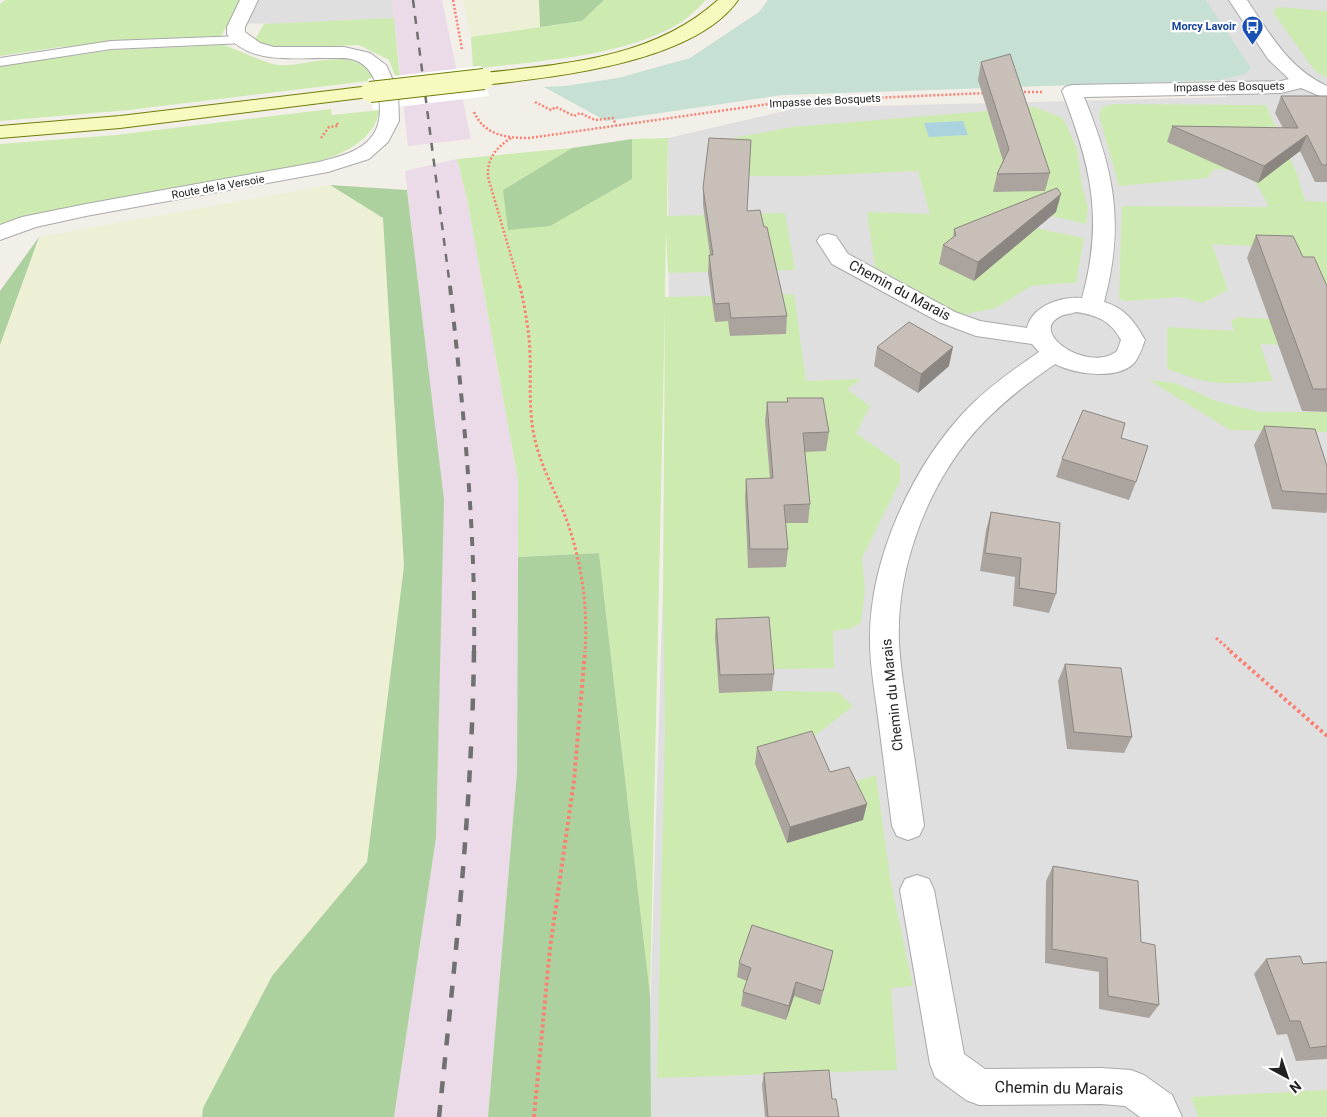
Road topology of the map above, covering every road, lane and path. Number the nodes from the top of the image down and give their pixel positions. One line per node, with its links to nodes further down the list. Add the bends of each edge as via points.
1 (249, 0): 5 (street, via 236,27 236,34)
2 (453, 0): 6 (path)
3 (729, 0): 16 (main road, bridge, via 699,25 662,44 592,64 111,123)
4 (1238, 0): 8 (street, via 1279,60)
5 (241, 40): 7 (lane, via 111,45); 18 (street, Route de la Versoie, via 259,50 276,53 358,54 378,65 386,79 392,110 387,129 379,140 358,156 321,168 39,220)
6 (464, 58)
7 (0, 62)
8 (1302, 82): 9 (street, Impasse des Bosquets, via 1281,87); 12 (street)
9 (1072, 91): 10 (path); 20 (street, via 1084,120 1104,194 1106,234 1100,279)
10 (1014, 92)
11 (995, 93): 15 (path, Impasse des Bosquets, via 783,102)
12 (1327, 93)
13 (528, 102): 15 (path, via 551,110 556,107 574,116 580,113 595,120 613,118)
14 (473, 106): 17 (path, Impasse des Bosquets, via 475,116 483,126 496,135)
15 (616, 126): 17 (path, Impasse des Bosquets)
16 (0, 132)
17 (511, 138): 26 (path, via 491,156 487,166 488,178 526,311 530,353 529,398 536,441 581,568 587,621 574,781 550,948)
18 (0, 233)
19 (828, 241): 21 (street, Chemin du Marais, via 840,258 948,317 976,328)
20 (1092, 306): 21 (street, via 1062,306 1050,311 1038,327); 21 (street, via 1125,323 1133,340 1128,355 1116,363 1085,366 1068,362)
21 (1046, 346): 24 (street, Chemin du Marais, via 1017,379 975,415 941,460 905,531 894,568 885,620 887,674)
22 (1216, 638): 23 (path)
23 (1327, 736)
24 (908, 826)
25 (917, 890): 27 (street, Chemin du Marais, via 948,1064 979,1087 1131,1088 1159,1108)
26 (534, 1117)
27 (1163, 1117)

